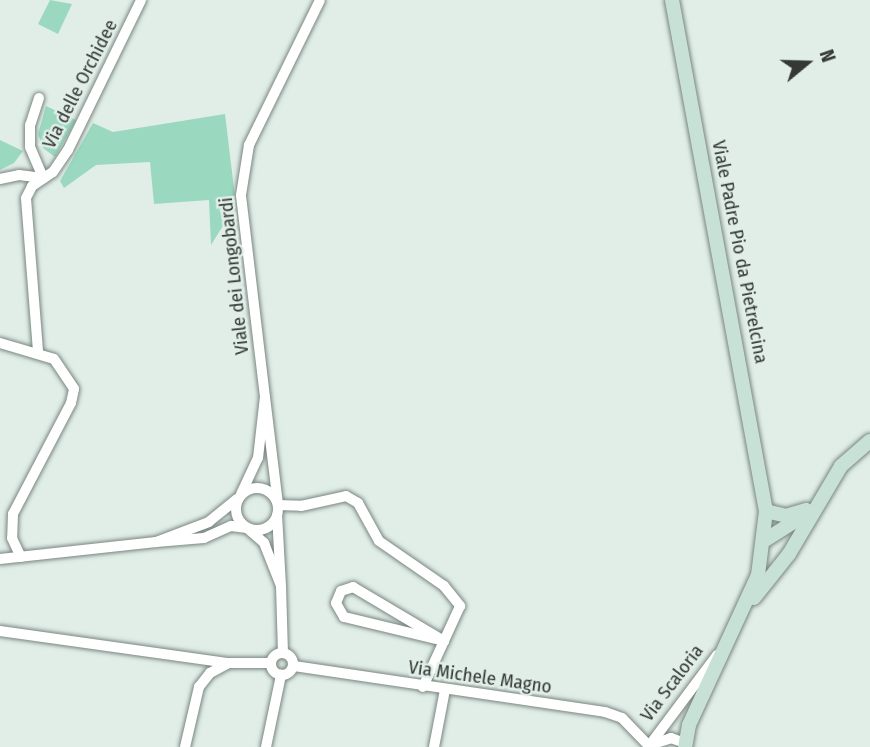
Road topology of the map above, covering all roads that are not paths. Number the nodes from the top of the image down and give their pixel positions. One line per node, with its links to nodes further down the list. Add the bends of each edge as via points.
1 (141, 0): 5 (street, Via delle Orchidee, via 68,150)
2 (320, 0): 9 (street, Viale dei Longobardi, via 249,145 241,195)
3 (672, 0): 14 (main road, Viale Padre Pio da Pietrelcina)
4 (38, 98): 5 (street, via 30,125 30,147)
5 (43, 178): 6 (street, via 19,175); 8 (street, Via delle Orchidee, via 26,198)
6 (0, 180)
7 (0, 343): 8 (street)
8 (38, 351): 19 (street, via 54,359 74,389 13,514 12,538)
9 (265, 397): 11 (street, Viale dei Longobardi, via 258,458); 13 (street, Viale dei Longobardi)
10 (870, 441): 12 (main road, Via Scaloria, via 841,466)
11 (239, 496): 13 (street, via 260,488 272,493); 15 (street, via 236,512); 17 (street, via 209,522)
12 (814, 507): 14 (main road, via 786,516); 16 (main road, Via Scaloria); 18 (main road, Via Scaloria)
13 (278, 510): 15 (street, via 265,528); 21 (street, Viale dei Longobardi); 24 (street, via 346,496 358,503 379,541 444,586 460,606)
14 (766, 512): 16 (main road, Via Scaloria)
15 (247, 528): 17 (street, via 231,526 204,538); 21 (street, via 264,543)
16 (765, 540): 18 (main road); 22 (main road, Via Scaloria)
17 (156, 542): 19 (street)
18 (789, 554): 22 (main road, Via Scaloria)
19 (21, 556): 20 (street)
20 (0, 559)
21 (281, 586): 26 (street, Viale dei Longobardi)
22 (744, 610): 25 (main road, Via Scaloria)
23 (0, 631): 27 (street)
24 (444, 641): 24 (street, via 353,587 341,591 337,603 344,617); 31 (street)
25 (726, 643): 33 (main road, Via Scaloria); 37 (street, Via Scaloria)
26 (283, 652): 28 (street); 29 (street, via 291,657)
27 (229, 663): 28 (street); 34 (street, via 210,673 199,687)
28 (271, 663): 30 (street)
29 (293, 666): 30 (street); 31 (street, Via Michele Magno)
30 (281, 675): 35 (street)
31 (423, 687): 32 (street, Via Michele Magno)
32 (445, 690): 36 (street); 37 (street, Via Michele Magno, via 605,712 622,718)
33 (685, 745): 37 (street, via 662,738)
34 (186, 747)
35 (266, 747)
36 (434, 747)
37 (650, 747)

